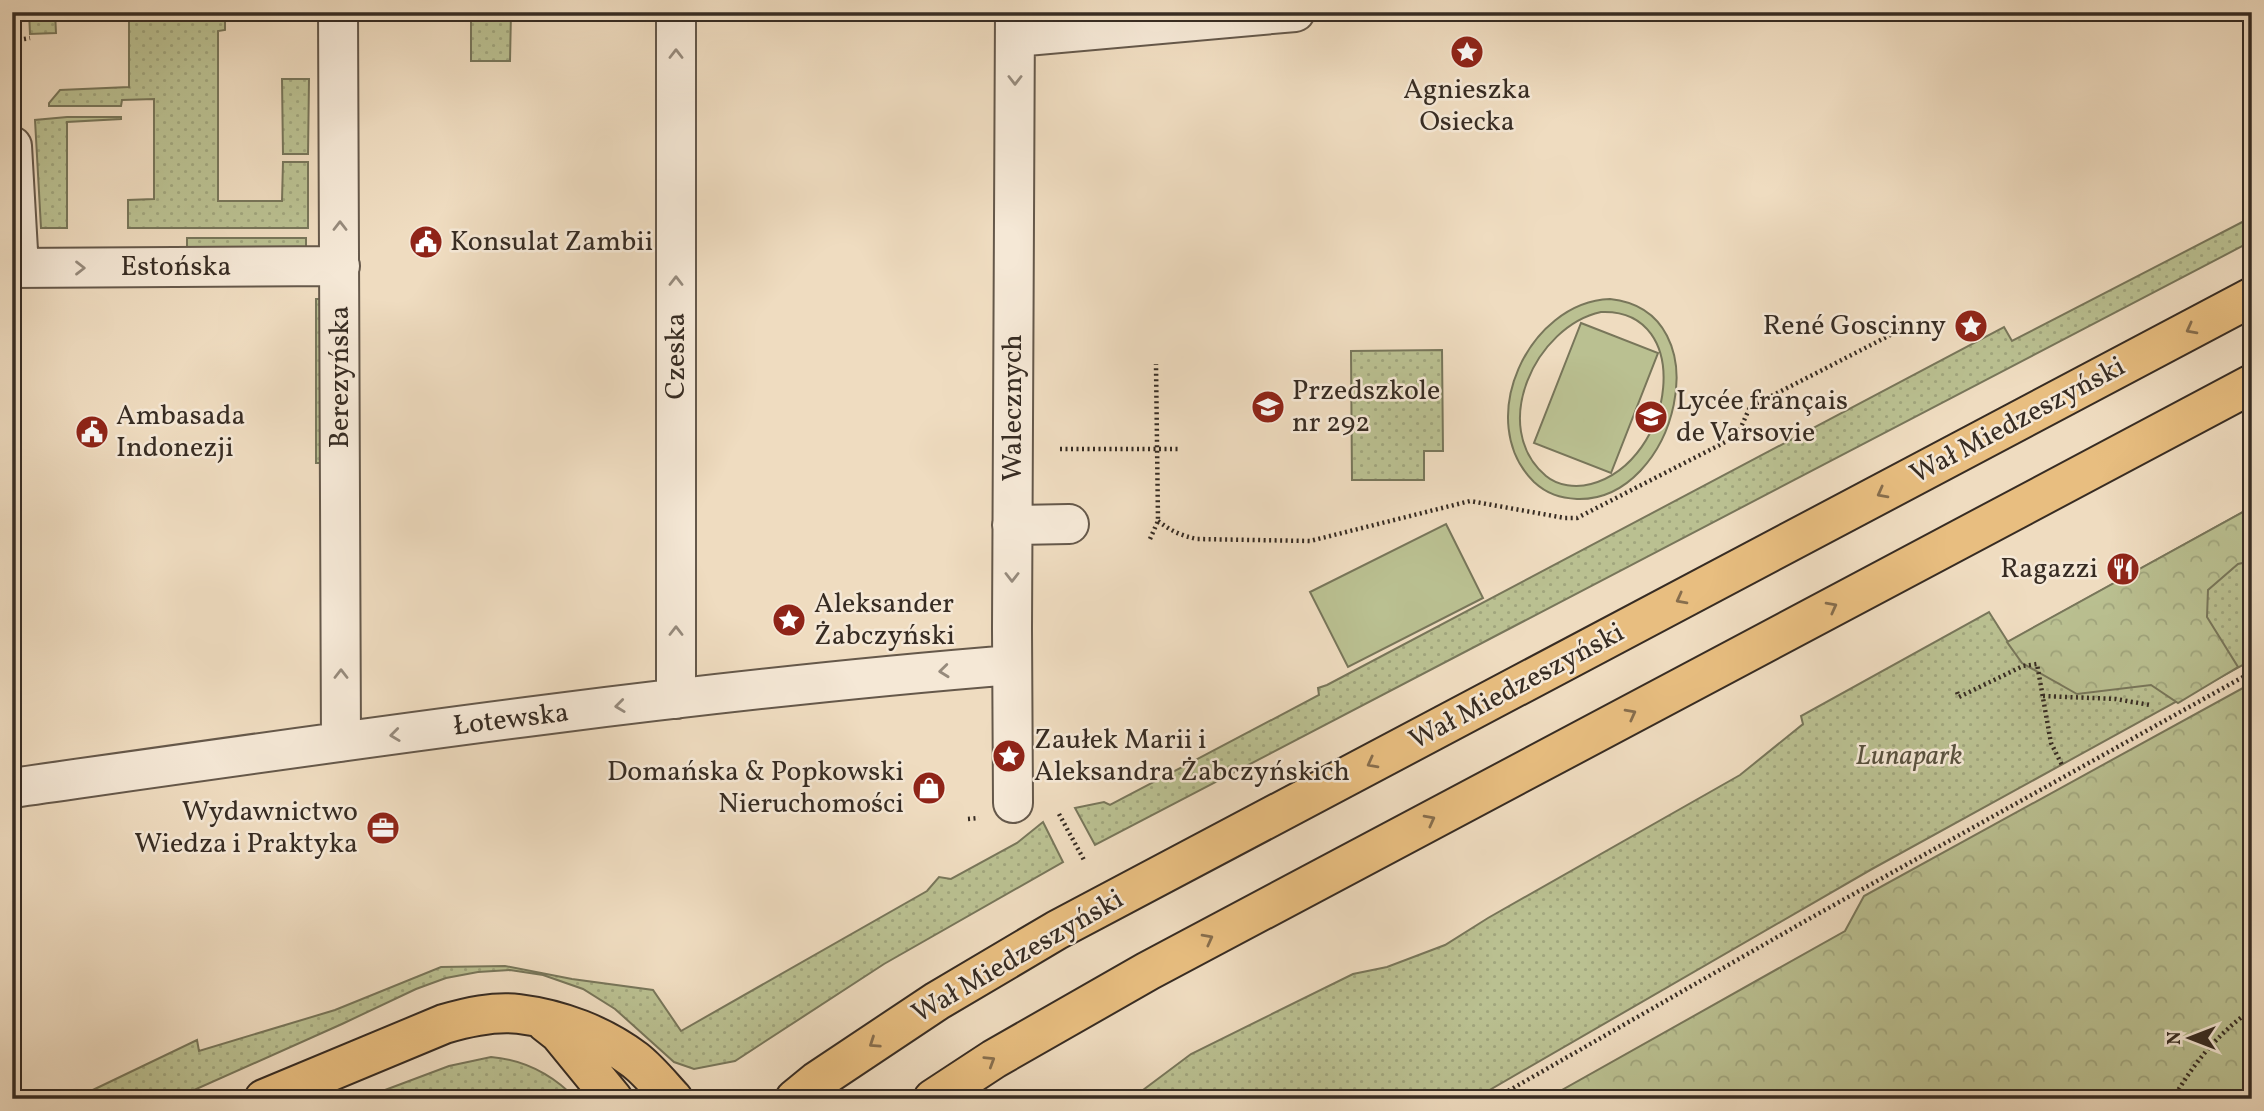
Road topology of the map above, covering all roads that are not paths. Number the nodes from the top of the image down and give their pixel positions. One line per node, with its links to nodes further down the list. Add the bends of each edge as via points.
1 (338, 12): 6 (street, Berezyńska, one-way to 1)
2 (676, 12): 13 (street, Czeska, one-way to 2)
3 (1295, 12): 4 (street)
4 (1015, 24): 11 (street, Walecznych, one-way to 11)
5 (12, 146): 7 (street)
6 (340, 266): 7 (street, Estońska, one-way to 6); 14 (street, Berezyńska, one-way to 6)
7 (16, 268)
8 (2252, 297): 21 (main road, Wał Miedzeszyński, one-way to 21, via 1057,930 937,1001)
9 (2252, 384): 22 (main road, one-way to 9, via 1148,971)
10 (1069, 524): 11 (street)
11 (1012, 525): 12 (street, Walecznych, one-way to 12)
12 (1012, 665): 13 (street, Łotewska, one-way to 13); 16 (street, Walecznych)
13 (676, 699): 14 (street, Łotewska, one-way to 14)
14 (341, 742): 15 (street, Łotewska)
15 (12, 788)
16 (1013, 803)
17 (541, 1019): 18 (main road, via 559,1033); 19 (main road, via 496,1014 444,1024); 20 (main road, via 607,1041 639,1064)
18 (611, 1096)
19 (264, 1099)
20 (673, 1099)
21 (795, 1099)
22 (933, 1099)

